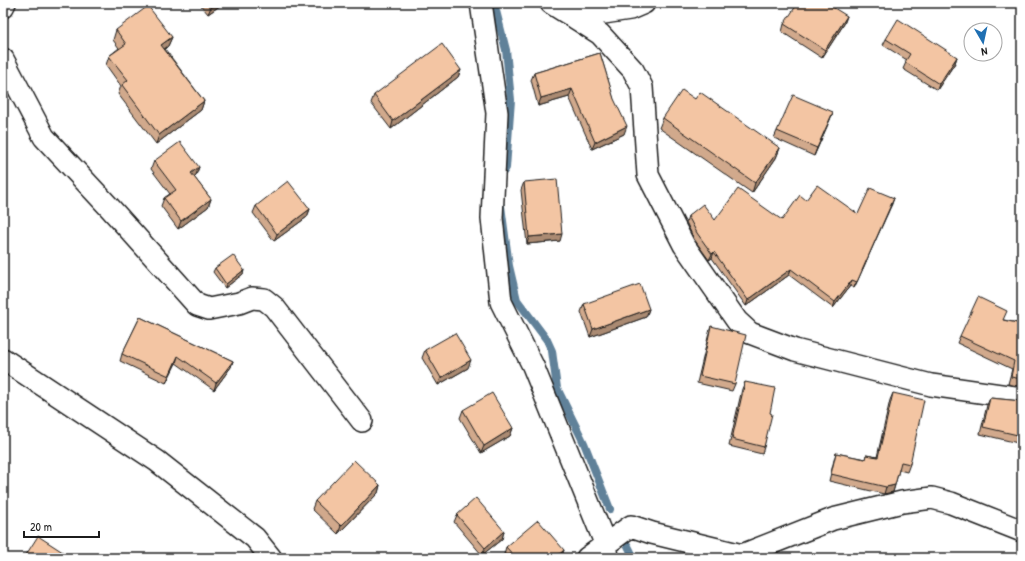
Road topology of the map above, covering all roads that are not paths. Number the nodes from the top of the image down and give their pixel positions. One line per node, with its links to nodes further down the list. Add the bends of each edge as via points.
1 (5, 3): 4 (street)
2 (481, 3): 11 (street, via 497,113 492,218 501,302 533,366)
3 (644, 3): 5 (street, via 630,9 604,13)
4 (3, 7)
5 (559, 8): 8 (street, via 600,34 636,76 642,87 648,175 684,245 737,321 750,333 795,350 931,385)
6 (3, 59): 9 (street, via 44,137 197,305 208,309 252,298 264,299 274,307)
7 (3, 359): 13 (street, via 157,462 255,538)
8 (1022, 398)
9 (362, 421)
10 (1022, 531): 12 (street, via 932,498 902,502 833,519)
11 (606, 551): 12 (street, via 631,526); 14 (street)
12 (744, 557)
13 (271, 558)
14 (587, 558)

